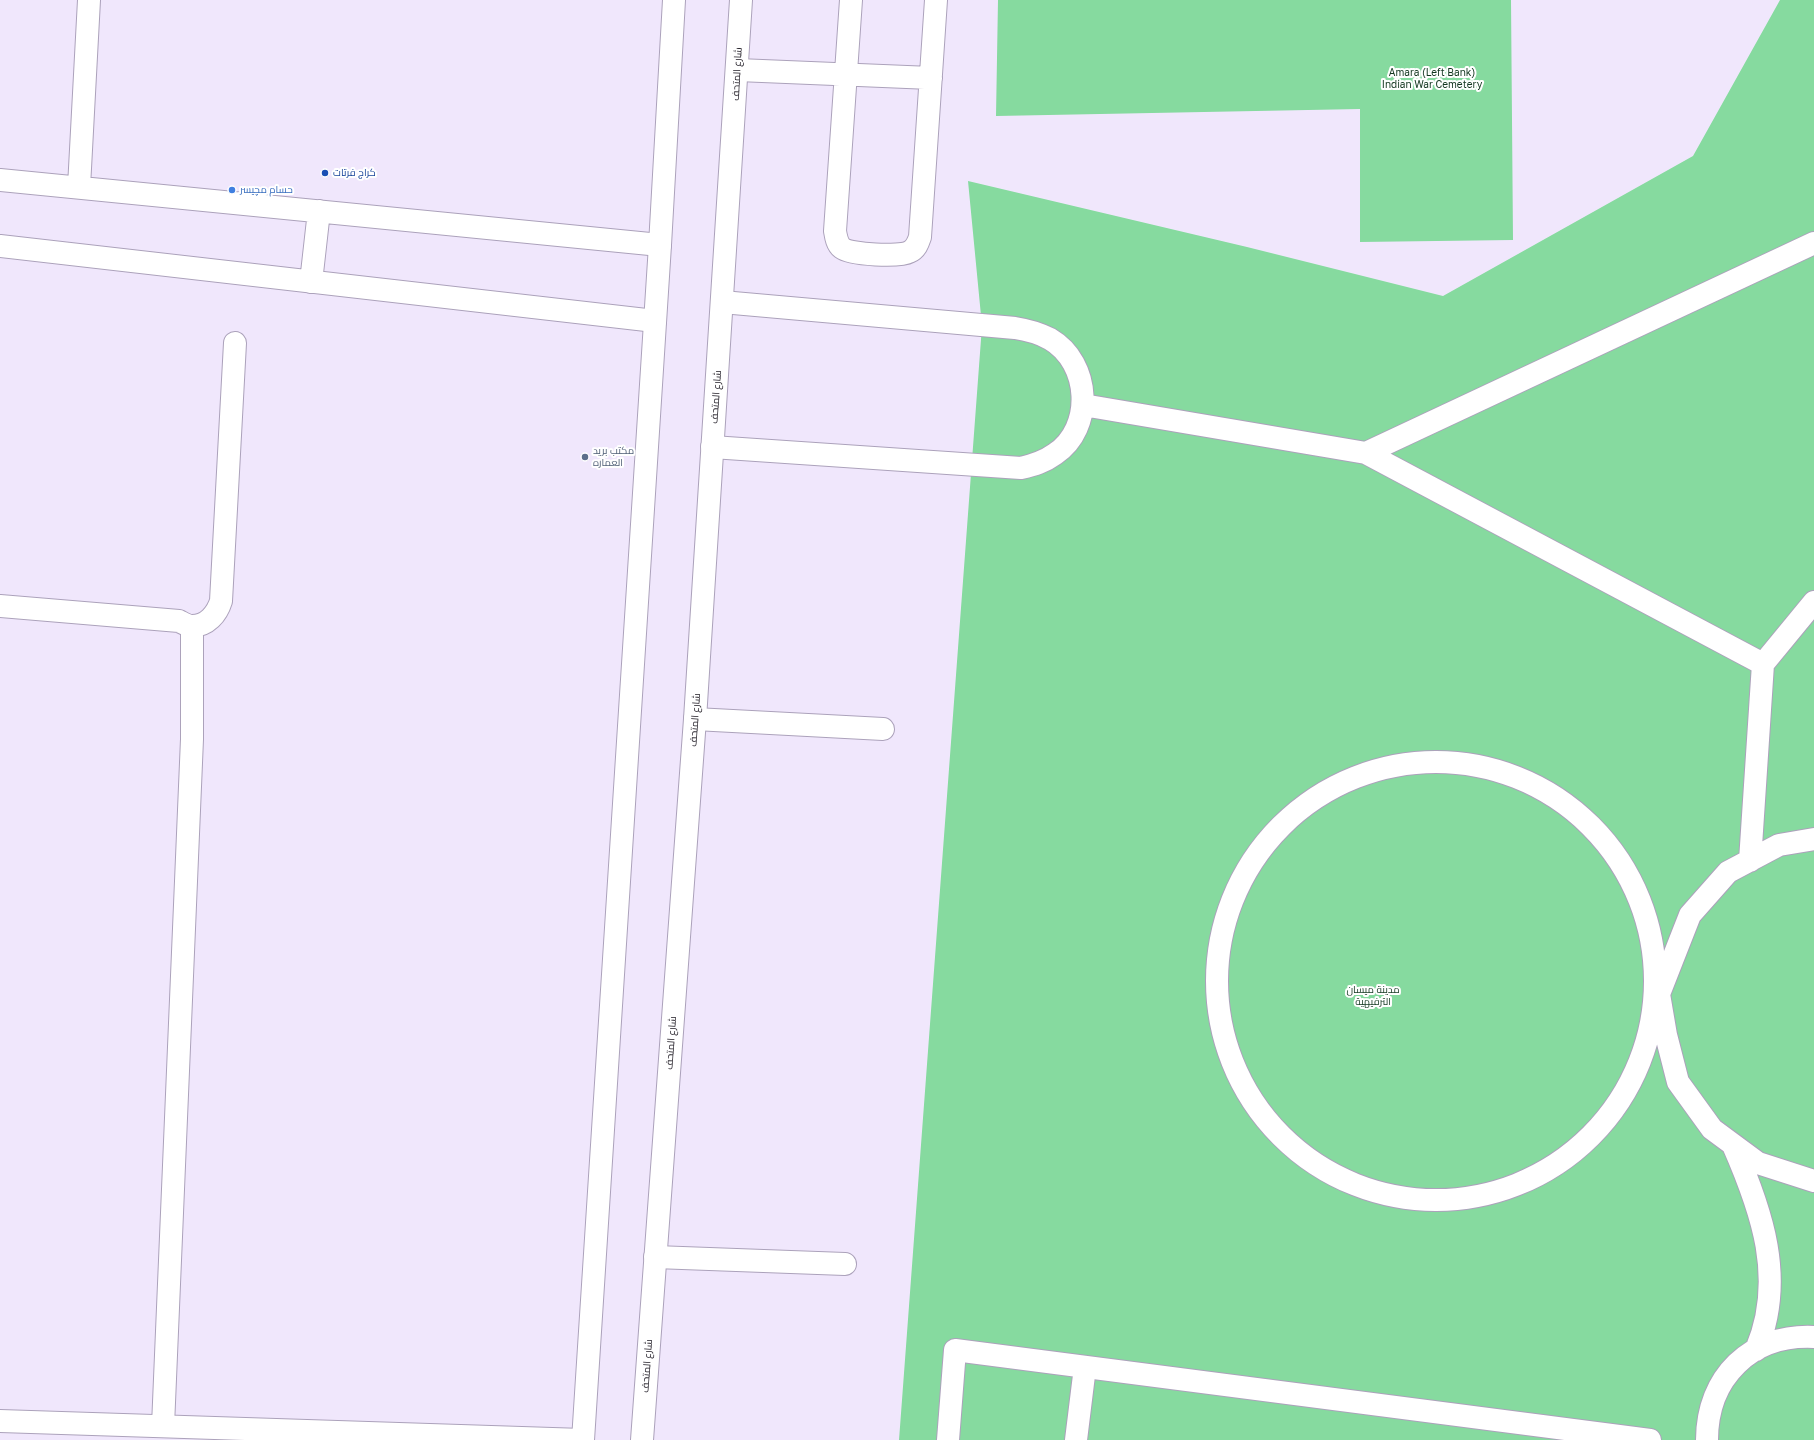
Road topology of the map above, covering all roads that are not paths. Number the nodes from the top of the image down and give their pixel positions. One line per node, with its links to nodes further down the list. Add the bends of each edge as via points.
1 (89, 0): 10 (street)
2 (674, 0): 13 (street)
3 (741, 0): 6 (street, شارع المتحف)
4 (851, 0): 7 (street)
5 (936, 0): 8 (street)
6 (738, 70): 7 (street); 16 (street, شارع المتحف)
7 (846, 75): 8 (street); 8 (street, via 836,240 848,251 880,254 908,253 918,243)
8 (931, 78)
9 (0, 180): 10 (street)
10 (79, 187): 11 (street)
11 (319, 211): 13 (street); 15 (street)
12 (1814, 243): 21 (street)
13 (660, 245): 17 (street)
14 (0, 246): 15 (street)
15 (311, 282): 17 (street)
16 (722, 302): 19 (street, via 1015,328 1034,332 1056,344 1076,368 1082,386); 20 (street, شارع المتحف)
17 (654, 321): 41 (street)
18 (235, 343): 24 (street, via 222,601 218,612 210,620)
19 (1083, 405): 20 (street, via 1070,440 1056,454 1040,464 1021,468); 21 (street)
20 (712, 447): 26 (street, شارع المتحف)
21 (1366, 453): 25 (street)
22 (1814, 602): 25 (street)
23 (0, 606): 24 (street, via 180,622)
24 (192, 626): 39 (street, via 192,739)
25 (1762, 664): 29 (street)
26 (695, 719): 27 (street); 33 (street, شارع المتحف)
27 (883, 729)
28 (1814, 839): 29 (street, via 1779,845)
29 (1750, 861): 30 (street, via 1728,872 1690,915)
30 (1659, 994): 30 (street, via 1654,942 1641,897 1602,834 1544,788 1474,764 1399,763 1329,788 1271,834 1232,897 1215,969 1223,1042 1256,1109 1308,1161 1375,1193 1449,1201 1522,1184 1584,1145 1630,1087 1646,1044); 31 (street, via 1678,1082 1712,1129)
31 (1732, 1144): 32 (street, via 1758,1163); 36 (street, via 1750,1183 1763,1226 1769,1260 1768,1314)
32 (1814, 1181)
33 (655, 1258): 34 (street); 42 (street, شارع المتحف)
34 (845, 1264)
35 (1814, 1336): 36 (street, via 1772,1341)
36 (1756, 1350): 46 (street, via 1729,1372 1714,1395 1707,1420)
37 (1085, 1367): 40 (street); 43 (street, via 955,1350); 44 (street)
38 (0, 1421): 39 (street)
39 (163, 1426): 41 (street)
40 (1555, 1434): 45 (street)
41 (583, 1440)
42 (642, 1440)
43 (948, 1440)
44 (1076, 1440)
45 (1650, 1440)
46 (1707, 1440)

